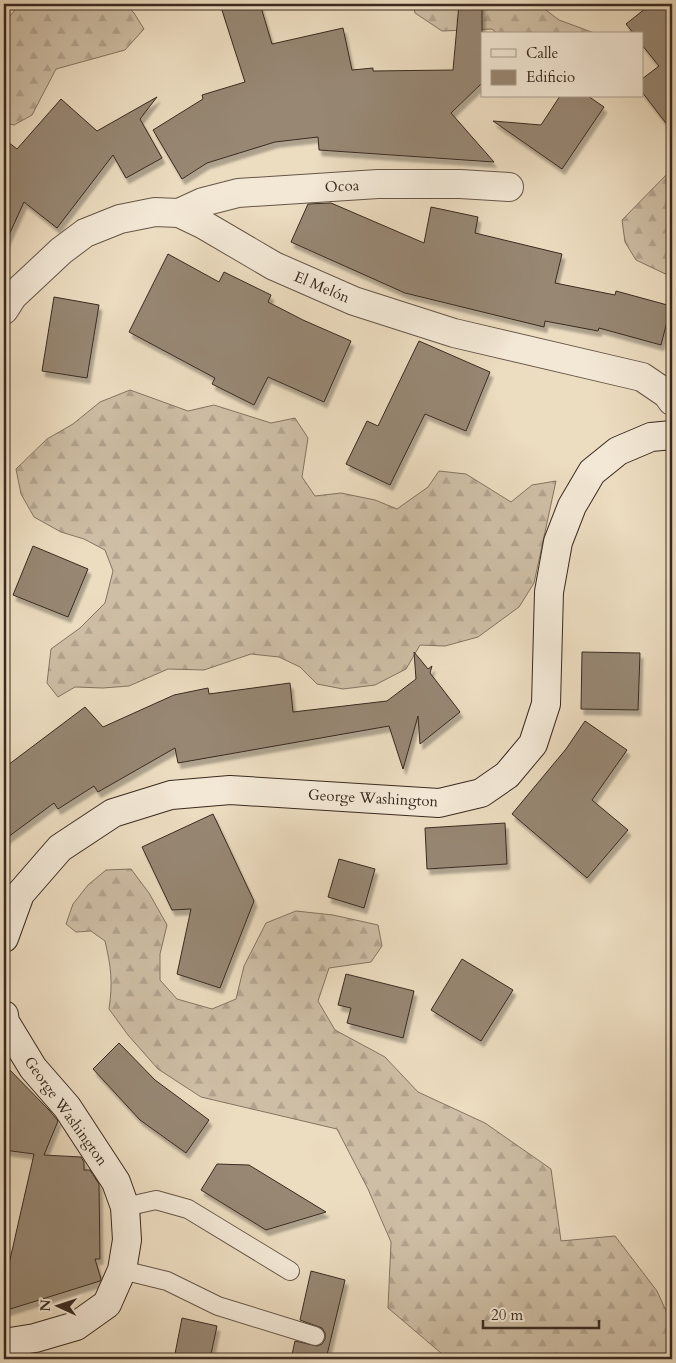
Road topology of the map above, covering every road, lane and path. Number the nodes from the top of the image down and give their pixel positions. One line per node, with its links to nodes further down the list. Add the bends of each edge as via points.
1 (509, 187): 2 (street, Ocoa, via 378,184 238,193 203,202)
2 (179, 213): 3 (street, El Melón, via 155,212 120,219 85,233 13,296); 4 (street, El Melón, via 274,266 354,301 454,334 642,377)
3 (4, 310)
4 (672, 401)
5 (672, 435): 6 (street, George Washington, via 652,437 618,451 592,472 572,506 558,542 549,592 546,704 534,744 507,775 481,794 439,803 230,790 171,795 113,813 60,848 20,894)
6 (4, 938)
7 (4, 1015): 8 (street, George Washington, via 33,1068 96,1148 116,1182)
8 (125, 1207): 9 (street, George Washington, via 127,1240); 10 (lane, via 156,1200 188,1209)
9 (122, 1270): 11 (lane, via 167,1281 218,1306); 12 (street, George Washington, via 107,1304 76,1326)
10 (290, 1271)
11 (315, 1336)
12 (4, 1343)

